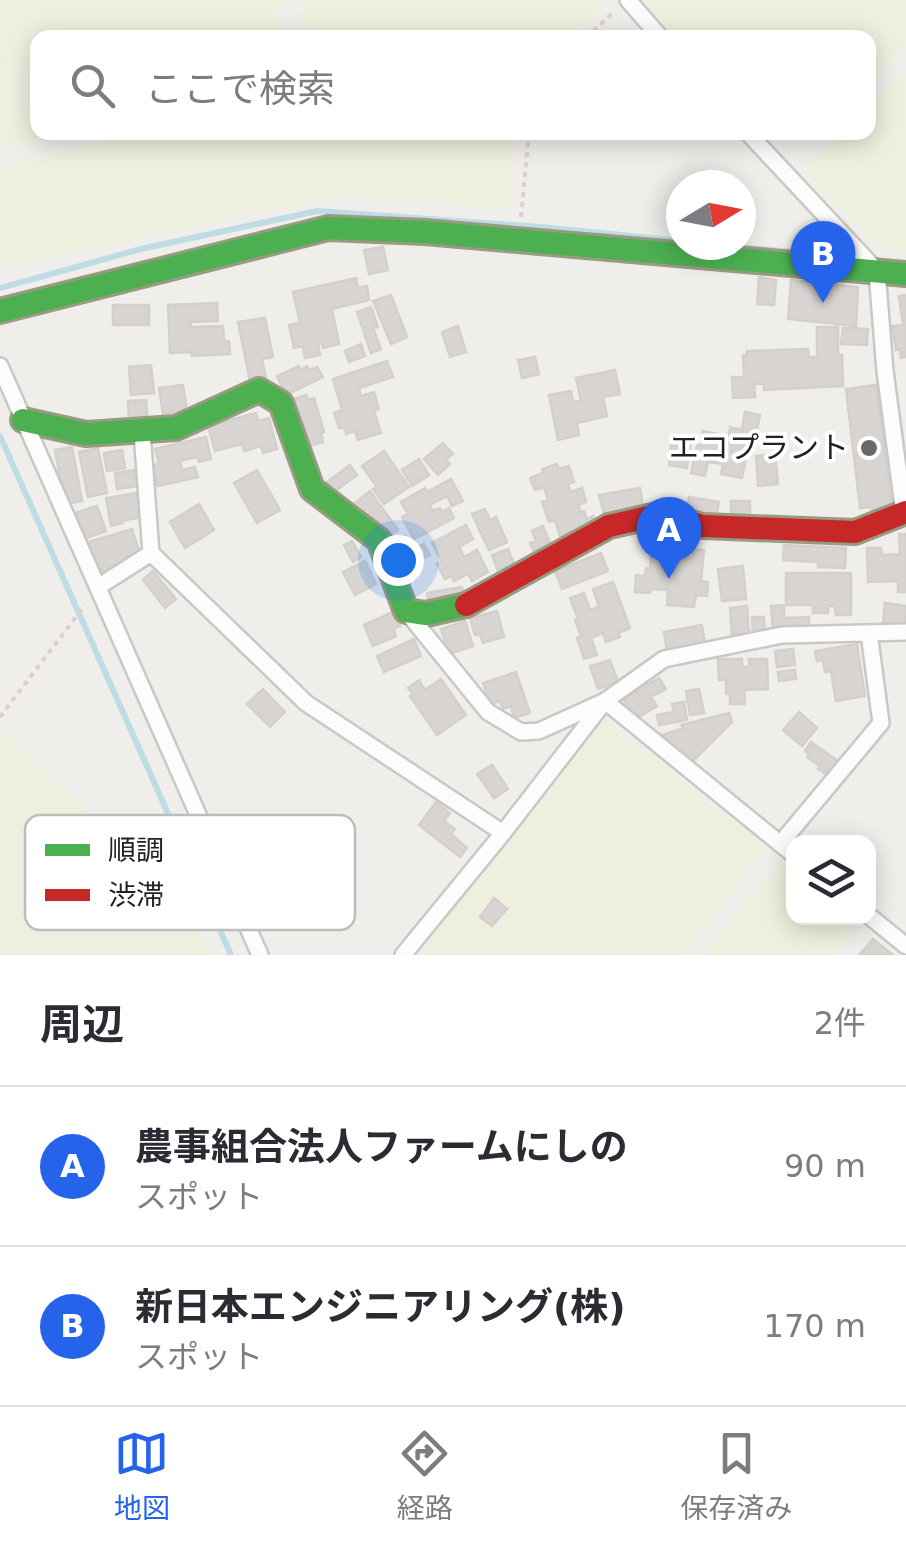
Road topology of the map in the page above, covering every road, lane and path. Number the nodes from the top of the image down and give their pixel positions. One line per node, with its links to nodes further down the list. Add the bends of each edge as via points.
1 (626, 0): 2 (path); 3 (street)
2 (594, 30)
3 (654, 30)
4 (527, 140): 6 (path)
5 (754, 140): 7 (street)
6 (519, 241): 7 (street); 9 (street, via 328,228)
7 (877, 271): 8 (street); 13 (street)
8 (906, 274)
9 (0, 312)
10 (0, 366): 11 (street)
11 (23, 420): 12 (street, via 86,434); 15 (street)
12 (142, 432): 14 (street); 16 (street, via 176,428 259,390 281,403 312,489 378,540)
13 (905, 512): 16 (street, via 855,532 703,526 657,515 608,526 468,605)
14 (151, 553): 15 (street); 22 (street, via 306,702)
15 (98, 587): 20 (path); 21 (street)
16 (406, 611): 19 (street, via 488,712 520,732 539,731)
17 (906, 632): 18 (street)
18 (868, 633): 19 (street, via 782,635 664,659); 23 (street, via 882,724)
19 (604, 701): 22 (street); 23 (street)
20 (0, 716)
21 (198, 815)
22 (503, 834): 29 (street)
23 (780, 844): 24 (street)
24 (786, 848)
25 (876, 922): 27 (street)
26 (249, 930): 28 (street)
27 (906, 946)
28 (260, 955)
29 (403, 955)

